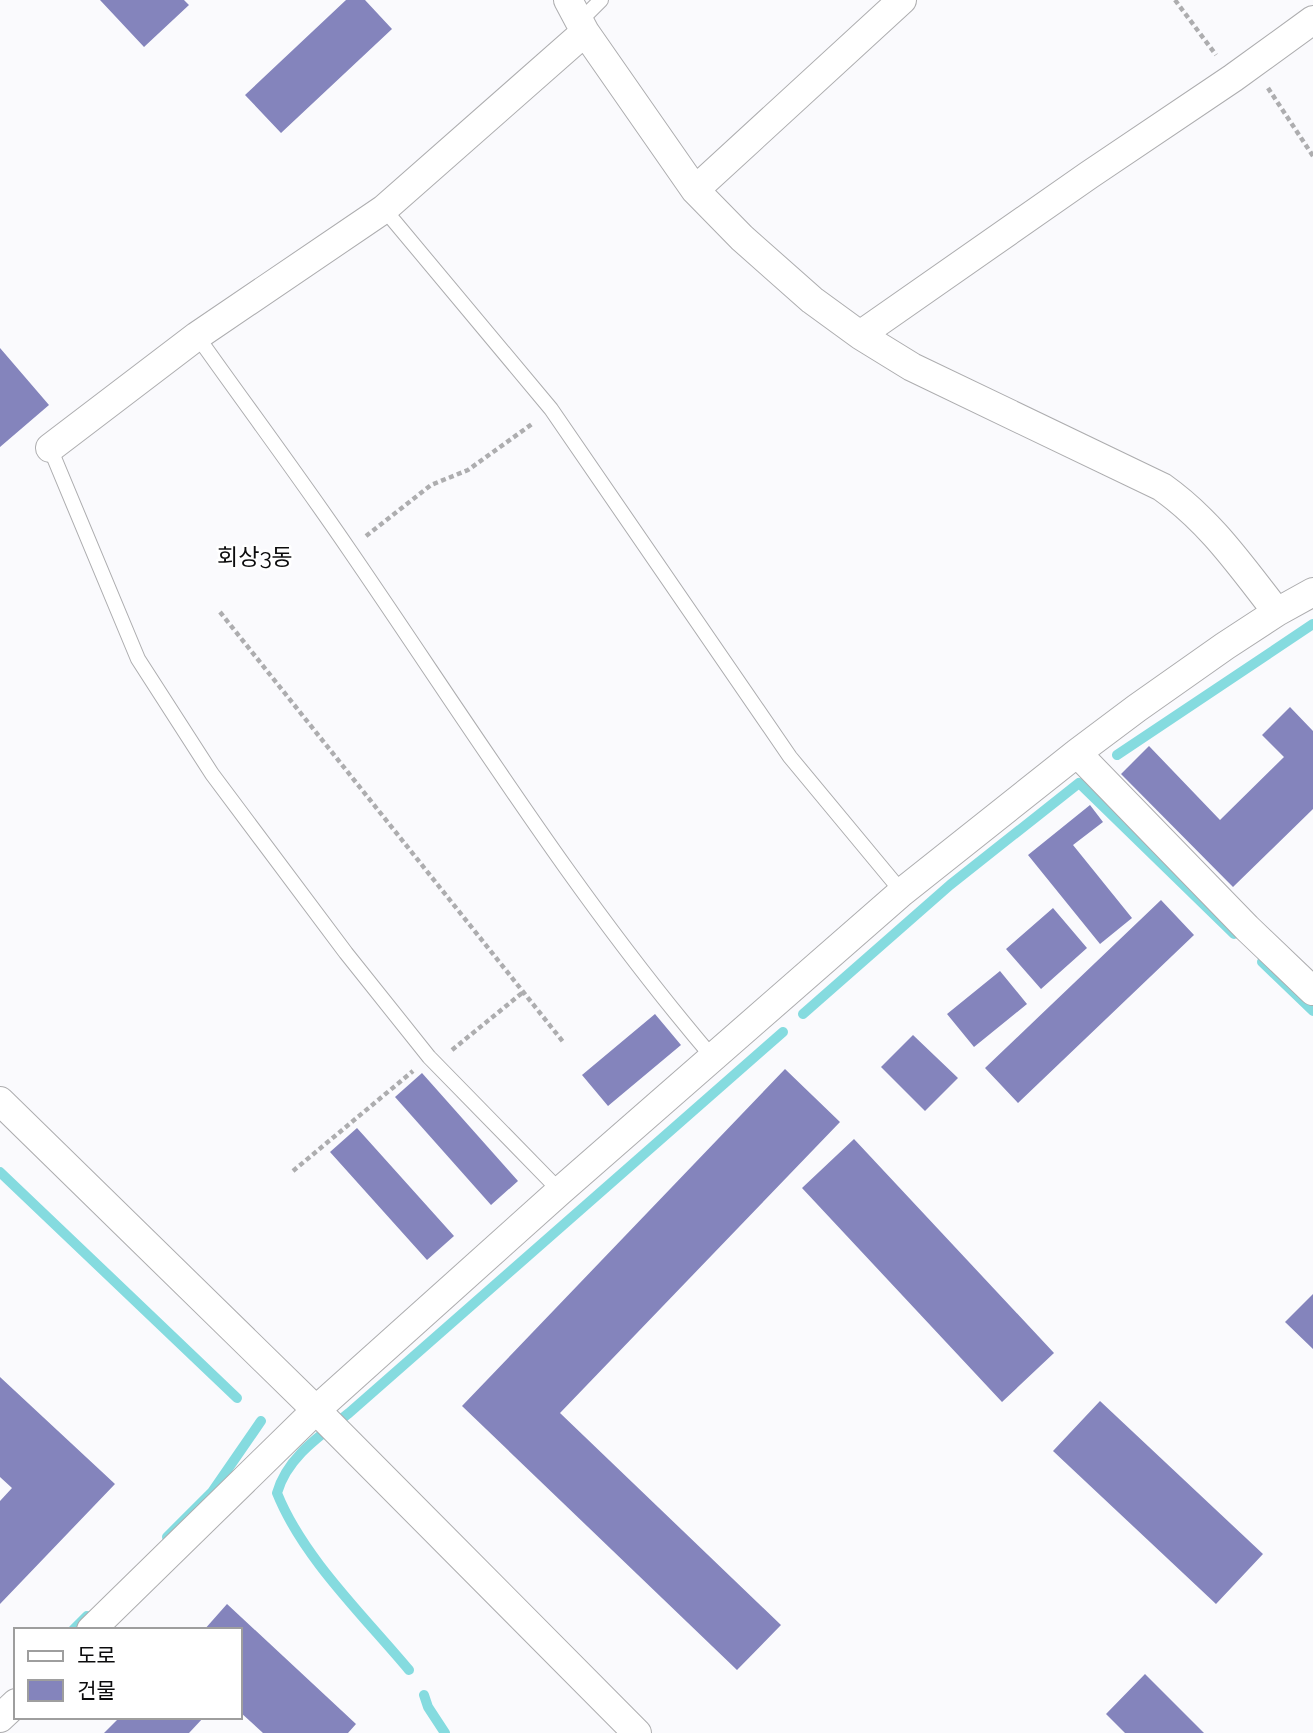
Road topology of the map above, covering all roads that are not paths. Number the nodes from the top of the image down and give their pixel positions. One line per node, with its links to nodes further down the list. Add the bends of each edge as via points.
1 (601, 0): 3 (lane)
2 (901, 0): 5 (street)
3 (577, 18): 5 (street); 6 (street)
4 (1313, 20): 7 (street)
5 (695, 190): 7 (street, via 812,300)
6 (384, 209): 8 (street); 13 (lane, via 551,409 790,757)
7 (860, 335): 11 (street, via 912,367 1162,487 1207,523)
8 (197, 336): 9 (street); 15 (lane, via 615,938)
9 (50, 448): 17 (lane, via 138,659 212,774 346,954 432,1060)
10 (1313, 592): 11 (street)
11 (1277, 612): 12 (street)
12 (1077, 752): 13 (street); 14 (street)
13 (902, 892): 15 (street)
14 (1313, 991)
15 (713, 1059): 17 (street)
16 (0, 1101): 18 (street)
17 (560, 1191): 18 (street)
18 (316, 1410): 19 (street); 22 (street)
19 (92, 1628)
20 (14, 1705): 21 (street)
21 (0, 1718)
22 (637, 1733)

